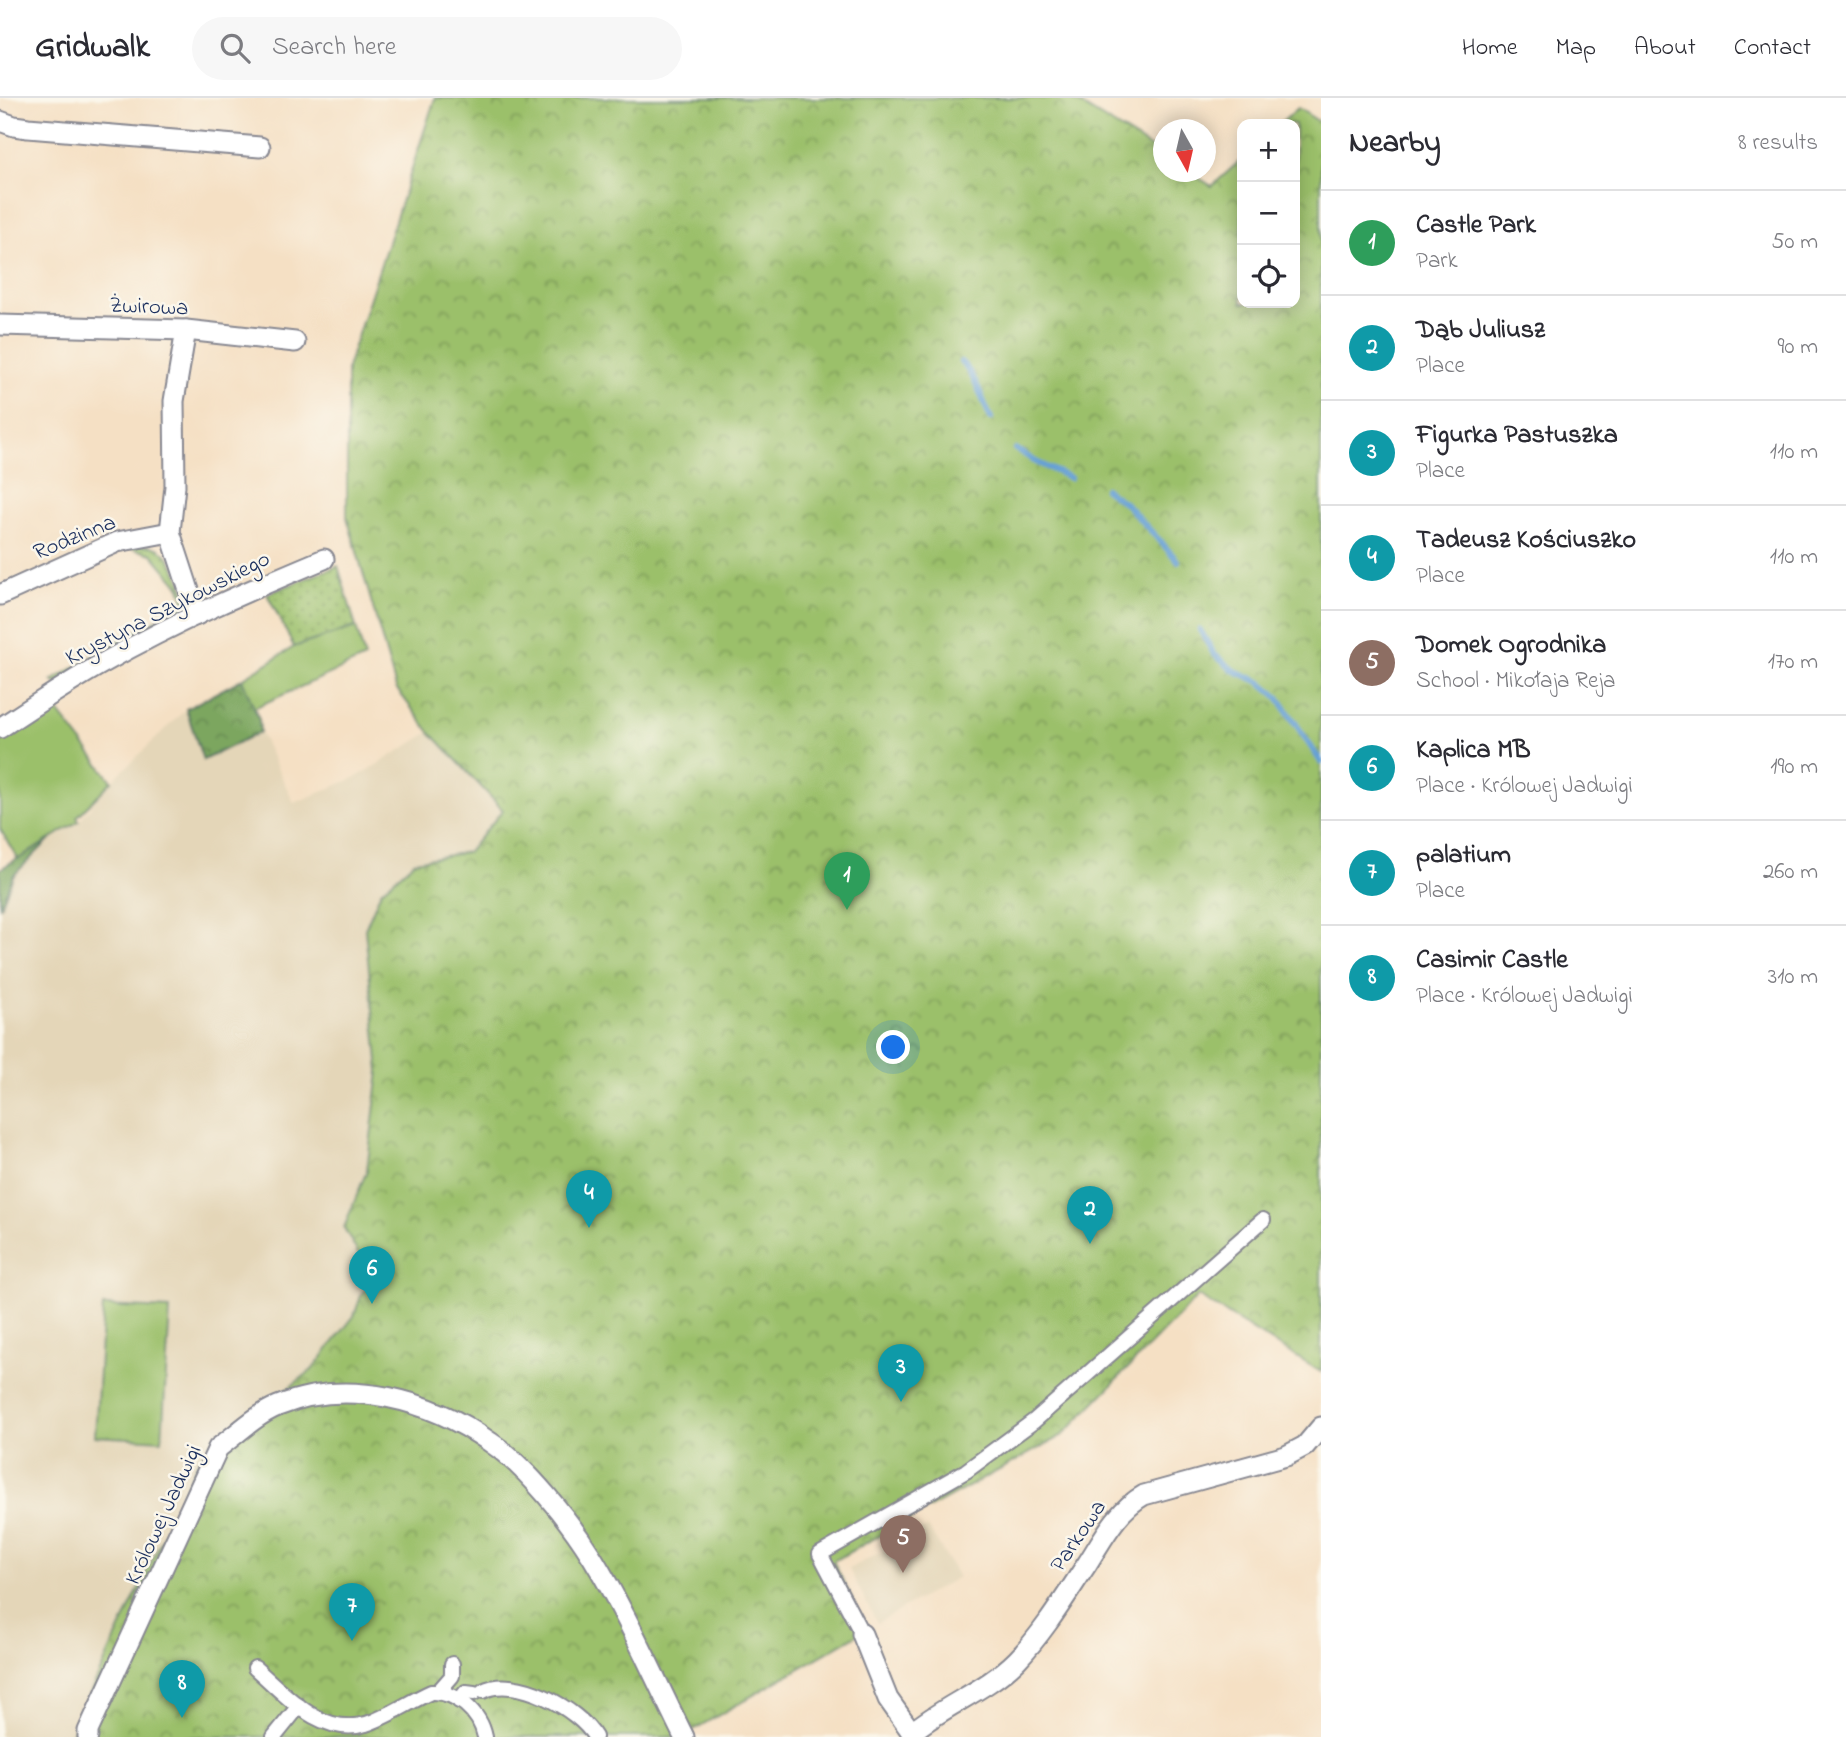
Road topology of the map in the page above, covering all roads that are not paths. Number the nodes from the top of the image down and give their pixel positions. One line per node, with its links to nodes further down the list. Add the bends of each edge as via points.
1 (0, 121): 2 (street, via 28,128)
2 (260, 147)
3 (0, 325): 4 (street, Żwirowa)
4 (186, 330): 5 (street, Żwirowa); 6 (street, via 174,401 176,486)
5 (295, 342)
6 (170, 532): 8 (street, Rodzinna, via 117,542); 9 (street)
7 (324, 559): 9 (street, Krystyna Szykowskiego)
8 (0, 594)
9 (197, 615): 10 (street, Krystyna Szykowskiego, via 105,662)
10 (0, 728)
11 (1263, 1220): 13 (street, via 1034,1421 966,1471 820,1555)
12 (1321, 1427): 19 (street, Parkowa, via 1305,1446 1286,1456 1144,1495 1128,1505 1015,1662 980,1690 926,1720)
13 (862, 1634): 19 (street, via 888,1699)
14 (452, 1664): 16 (street, via 452,1676)
15 (255, 1668): 18 (street)
16 (438, 1692): 17 (street); 18 (street, via 347,1728 321,1723)
17 (459, 1701): 22 (street, via 477,1717); 23 (street, via 466,1692 520,1689 569,1710)
18 (299, 1706): 21 (street)
19 (913, 1735)
20 (88, 1737): 24 (street, Królowej Jadwigi, via 218,1448 278,1406 356,1393 421,1406 469,1428 512,1459 590,1555)
21 (274, 1737)
22 (485, 1737)
23 (596, 1737)
24 (684, 1737)

